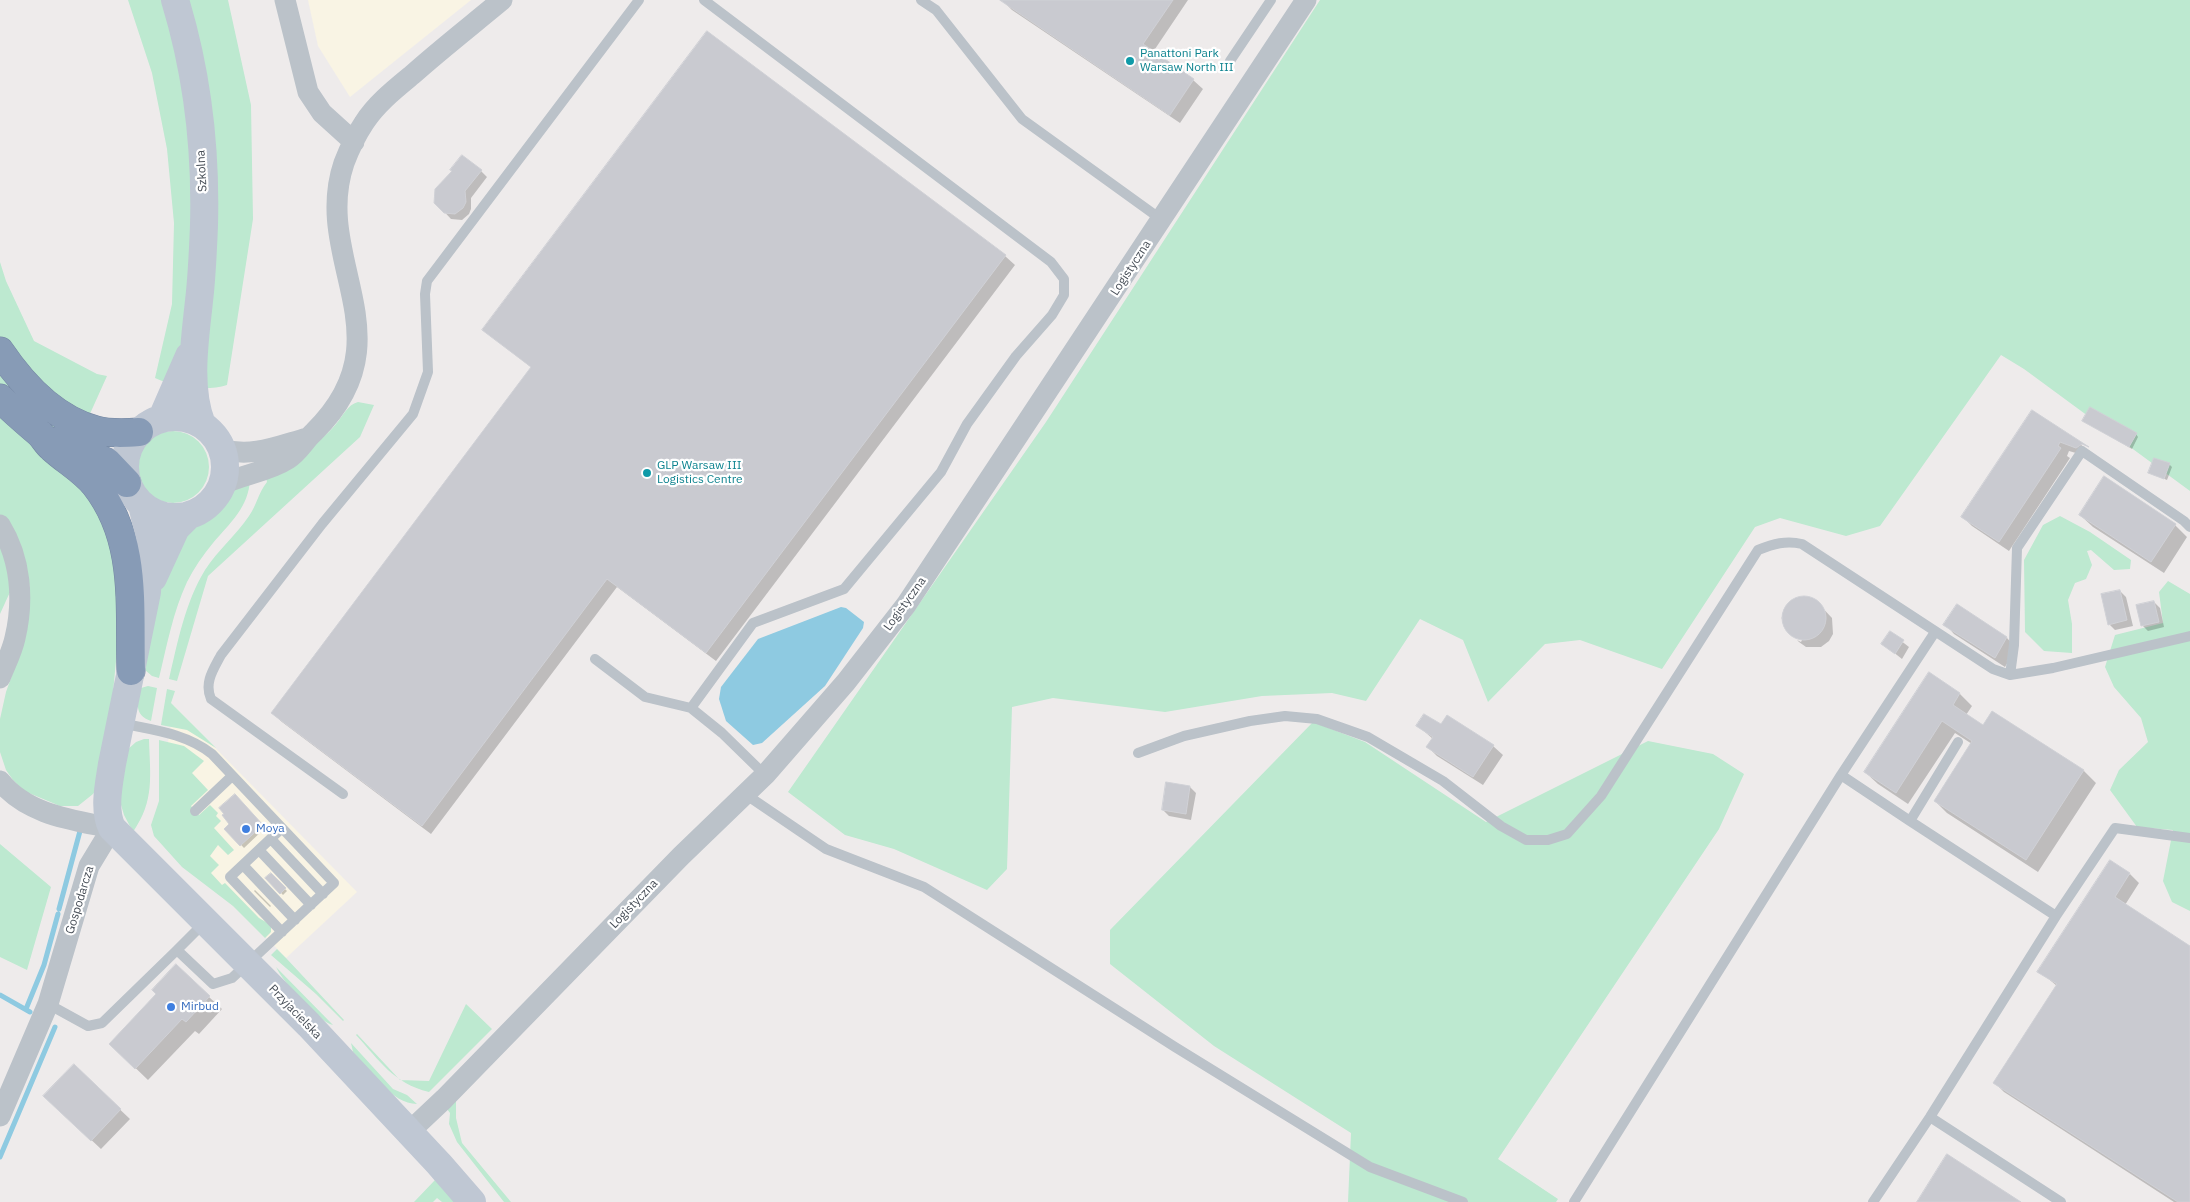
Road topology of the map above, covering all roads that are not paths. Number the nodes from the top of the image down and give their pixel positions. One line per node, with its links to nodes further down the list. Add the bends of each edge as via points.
1 (175, 0): 12 (street, Szkolna, via 194,80 202,159 202,259)
2 (285, 0): 10 (street, via 308,92 322,113)
3 (502, 0): 10 (street, via 383,100 364,122)
4 (638, 0): 42 (lane, via 427,281 428,372 413,414 322,524 221,655 210,676 207,690 211,700)
5 (704, 0): 34 (lane, via 1051,262 1064,278 1064,295 967,424 941,472 844,589 753,623)
6 (921, 0): 11 (lane, via 936,10 1022,119)
7 (1271, 0): 9 (lane)
8 (1306, 0): 11 (street, Logistyczna)
9 (1230, 61)
10 (354, 142): 19 (street, via 342,171 338,220 357,319 357,348 352,374 336,408)
11 (1162, 220): 39 (street, Logistyczna, via 906,605 846,682)
12 (193, 345): 15 (street, Szkolna); 16 (street, Szkolna, via 196,404)
13 (0, 351): 17 (highway, via 13,371 38,397 68,418 110,433)
14 (0, 398): 18 (highway)
15 (162, 418): 16 (street, via 189,419); 17 (street)
16 (202, 425): 20 (street, via 210,431)
17 (139, 432): 21 (street, via 126,456)
18 (42, 435): 21 (highway, via 101,459); 31 (highway, via 51,447 95,485 116,520 130,574)
19 (307, 438): 20 (street, via 257,452 236,453); 22 (street, via 289,459)
20 (221, 449): 22 (street, via 224,460)
21 (127, 483): 23 (street)
22 (221, 485): 24 (street, via 209,504)
23 (142, 505): 24 (street, via 164,516); 27 (street, via 150,538)
24 (189, 515): 27 (street, via 173,534)
25 (0, 526): 33 (street, via 16,563 21,596 15,640)
26 (2190, 527): 32 (lane, via 2082,451 2018,548)
27 (147, 592): 31 (street)
28 (1935, 632): 32 (lane, via 1994,669); 37 (lane, via 1802,544 1777,543 1758,550 1601,796 1567,834 1548,840 1526,840 1501,826 1443,782 1368,737 1318,719 1285,716 1250,721 1184,736); 38 (lane)
29 (2190, 636): 32 (lane)
30 (595, 659): 34 (lane, via 645,697)
31 (131, 671): 35 (street)
32 (2010, 675)
33 (0, 678)
34 (691, 708): 39 (lane)
35 (120, 723): 40 (lane, via 188,739 212,754); 46 (street, via 108,791)
36 (1958, 742): 45 (lane)
37 (1138, 753)
38 (1841, 774): 45 (lane); 66 (lane)
39 (765, 775): 43 (street, Logistyczna)
40 (232, 776): 44 (lane); 47 (lane)
41 (0, 782): 46 (street, via 23,804)
42 (343, 794)
43 (745, 794): 63 (street, Logistyczna); 65 (lane, via 826,849 924,887 1370,1167)
44 (195, 811)
45 (1910, 821): 54 (lane)
46 (112, 828): 56 (street, Przyjacielska); 60 (street, Gospodarcza, via 89,866)
47 (282, 828): 49 (lane); 52 (lane, via 334,883)
48 (2190, 838): 54 (lane, via 2116,828)
49 (271, 839): 50 (lane); 52 (lane)
50 (259, 850): 51 (lane); 53 (lane)
51 (243, 865): 55 (lane); 57 (lane, via 230,877)
52 (323, 894): 53 (lane)
53 (311, 905): 55 (lane)
54 (2056, 916): 62 (lane)
55 (295, 920): 57 (lane)
56 (205, 921): 58 (lane); 59 (street, Przyjacielska)
57 (282, 932): 59 (lane)
58 (176, 950): 59 (lane, via 213,984 232,978); 60 (lane, via 102,1024 88,1026)
59 (249, 964): 63 (street, Przyjacielska)
60 (48, 1004): 61 (street, Gospodarcza)
61 (0, 1116)
62 (1930, 1117): 67 (lane); 68 (lane)
63 (409, 1132): 64 (street, Przyjacielska)
64 (472, 1202)
65 (1463, 1202)
66 (1574, 1202)
67 (1874, 1202)
68 (2061, 1202)

